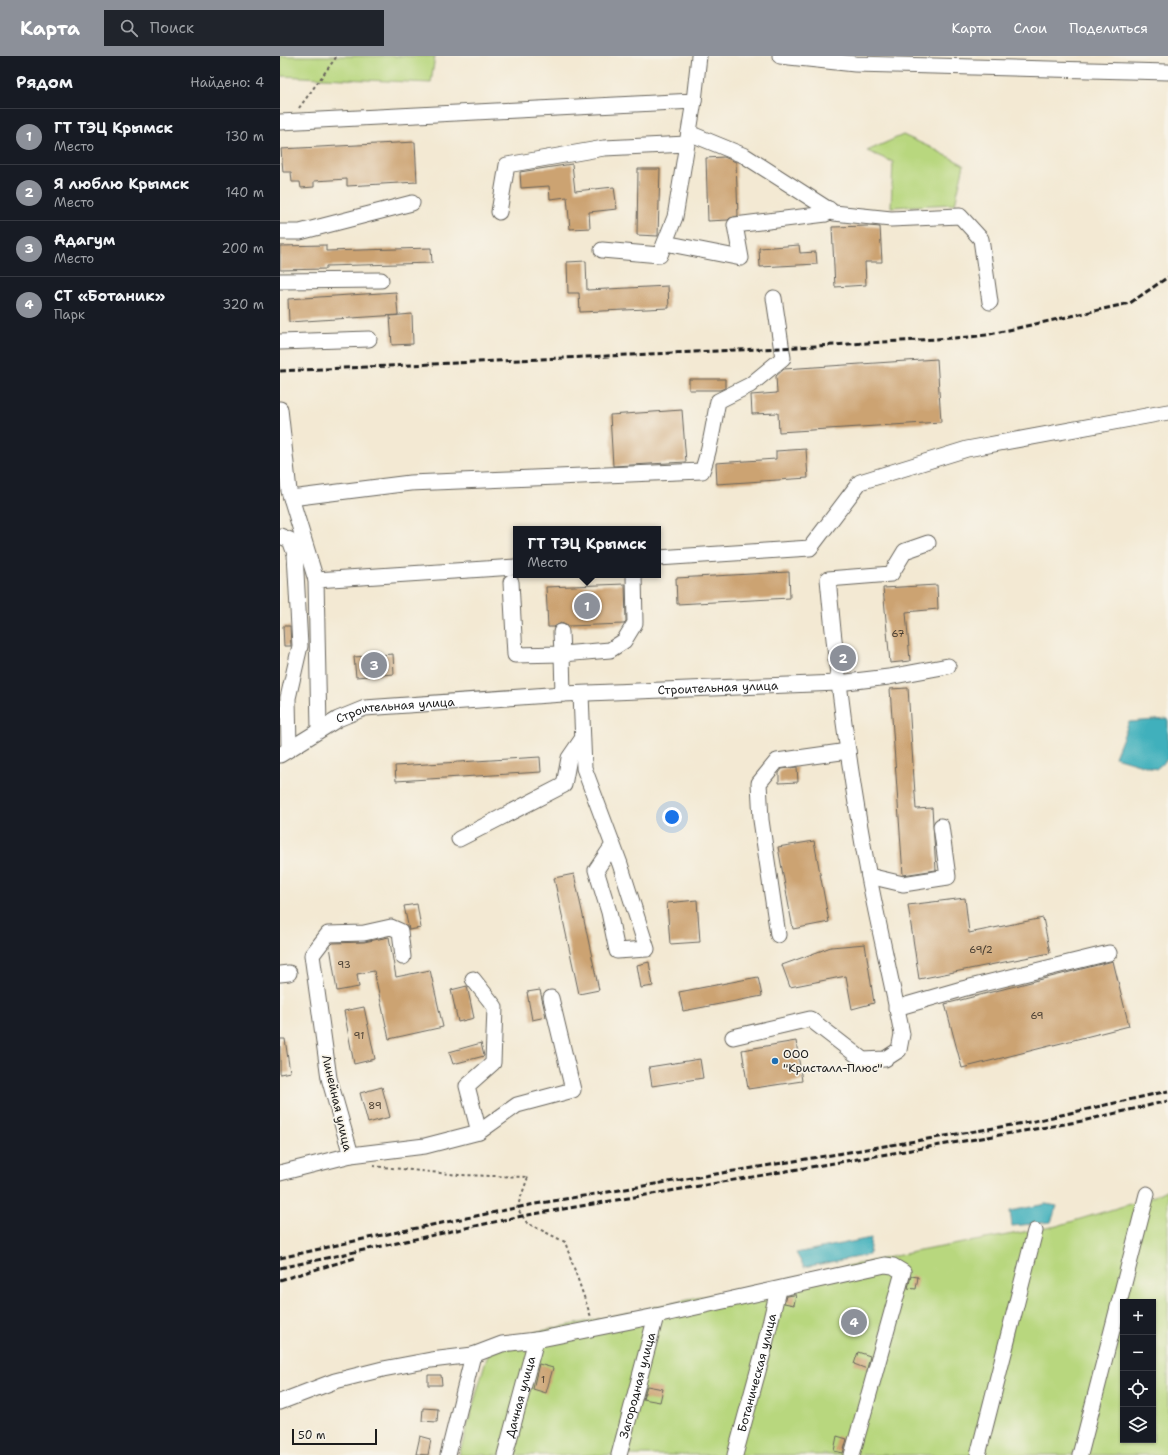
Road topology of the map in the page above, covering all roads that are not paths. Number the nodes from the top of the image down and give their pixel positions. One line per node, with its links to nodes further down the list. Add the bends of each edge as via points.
1 (699, 56): 4 (street)
2 (780, 56): 3 (street, via 855,64)
3 (1168, 72)
4 (694, 100): 5 (street); 6 (street)
5 (285, 121)
6 (688, 139): 8 (street, via 745,156); 9 (street, via 604,148 507,165); 11 (street, via 675,217)
7 (412, 203): 10 (street, via 300,232)
8 (829, 209): 11 (street, via 826,214 735,225 741,258); 16 (street, via 834,213 891,219 960,216 982,239)
9 (499, 212)
10 (280, 232)
11 (664, 243): 12 (street, via 660,255)
12 (602, 250)
13 (381, 280): 14 (street)
14 (280, 281)
15 (774, 298): 21 (street, via 783,358 750,385 718,401 711,431 710,451 702,470 410,483)
16 (990, 302)
17 (369, 339): 18 (street)
18 (280, 342)
19 (280, 409): 21 (street)
20 (1168, 412): 24 (street, via 967,448 860,482 810,548)
21 (291, 498): 27 (street)
22 (280, 536): 38 (street, via 290,540 295,554 300,646 288,698)
23 (928, 543): 32 (street, via 905,551 891,574 828,580)
24 (661, 558)
25 (513, 568): 27 (street)
26 (634, 578): 30 (street, via 635,623 624,642 610,650)
27 (316, 580): 35 (street)
28 (511, 582): 30 (street, via 515,655)
29 (561, 632): 30 (street)
30 (562, 654): 33 (street)
31 (948, 666): 32 (street, Строительная улица)
32 (838, 683): 34 (street, Строительная улица); 37 (street)
33 (563, 694): 34 (street, Строительная улица); 35 (street, Строительная улица, via 366,708)
34 (581, 694): 36 (street)
35 (318, 729): 38 (street, Строительная улица)
36 (582, 739): 40 (street, via 569,758 564,785); 41 (street, via 584,768)
37 (848, 751): 42 (street); 43 (street, via 777,761 760,783 762,820)
38 (285, 752)
39 (941, 826): 42 (street, via 948,877 903,884)
40 (459, 839)
41 (613, 845): 41 (street, via 620,864 647,948 617,951 609,912 596,870)
42 (869, 876): 48 (street)
43 (778, 935)
44 (1109, 953): 48 (street)
45 (403, 957): 51 (street, Линейная улица, via 400,931 391,927 364,933 328,934 312,954 329,1078)
46 (473, 979): 50 (street, via 495,1007 493,1063 467,1086)
47 (551, 998): 50 (street, via 573,1090 517,1105)
48 (896, 1008): 49 (street, via 902,1034 899,1050 885,1059 863,1060 810,1019)
49 (733, 1037)
50 (479, 1132): 51 (street, via 425,1146)
51 (351, 1155): 52 (street, Линейная улица)
52 (280, 1174)
53 (1147, 1194): 66 (street)
54 (1035, 1231): 65 (street)
55 (778, 1290): 56 (street); 63 (street, Ботаническая улица); 64 (street, via 885,1265 903,1272)
56 (656, 1316): 57 (street); 62 (street, Загородная улица)
57 (536, 1340): 58 (street, via 502,1344); 61 (street, Дачная улица)
58 (473, 1355): 59 (street, via 383,1368 335,1381); 60 (street)
59 (280, 1402)
60 (448, 1455)
61 (505, 1455)
62 (619, 1455)
63 (735, 1455)
64 (852, 1455)
65 (978, 1455)
66 (1080, 1455)

